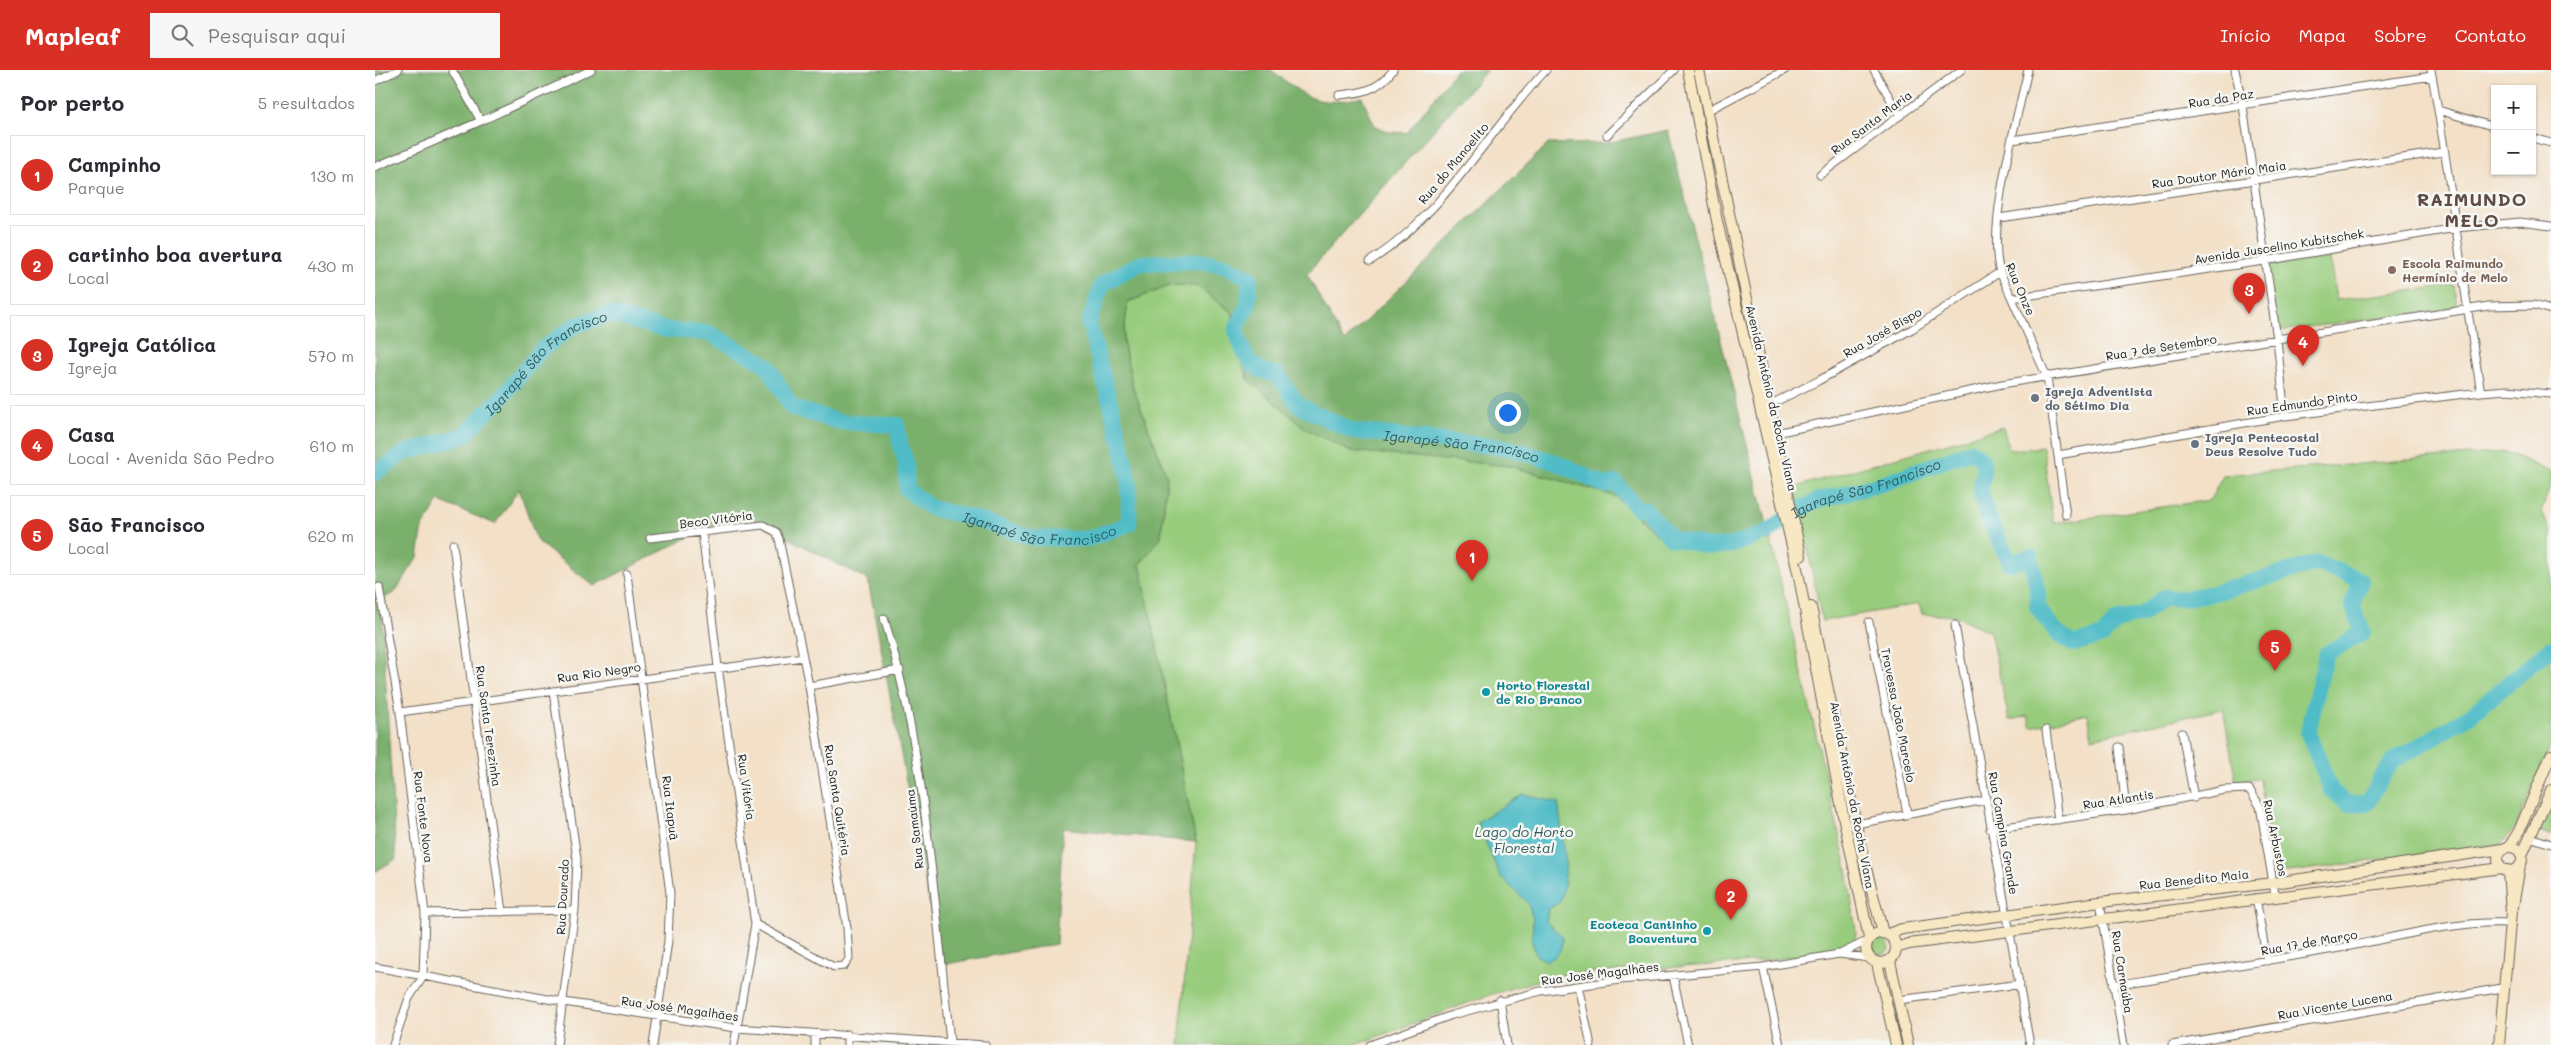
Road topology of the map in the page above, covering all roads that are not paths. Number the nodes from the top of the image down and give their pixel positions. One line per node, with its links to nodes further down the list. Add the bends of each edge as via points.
1 (399, 70): 15 (street)
2 (452, 70): 21 (street)
3 (591, 70): 21 (street)
4 (1393, 70): 16 (street, via 1378,87 1359,94)
5 (1546, 70): 34 (street, Rua do Manoelito, via 1420,220 1387,251)
6 (1674, 70): 23 (street)
7 (1688, 70): 48 (main road, Avenida Antônio da Rocha Viana, via 1717,221)
8 (1699, 70): 19 (main road, Avenida Antônio da Rocha Viana)
9 (1785, 70): 19 (street)
10 (1874, 70): 20 (street)
11 (1961, 70): 20 (street, Rua Santa Maria)
12 (2028, 70): 25 (street, Rua Onze)
13 (2235, 70): 17 (street)
14 (2431, 73): 17 (street, Rua da Paz); 18 (street)
15 (375, 81)
16 (1339, 96)
17 (2243, 106): 25 (street, Rua da Paz); 30 (street)
18 (2438, 110): 22 (street); 27 (street)
19 (1707, 112): 44 (main road, Avenida Antônio da Rocha Viana)
20 (1900, 116): 29 (street, Rua Santa Maria)
21 (481, 121): 28 (street)
22 (2491, 125)
23 (1607, 135)
24 (2536, 139): 26 (street)
25 (2012, 140): 31 (street, Rua Onze)
26 (2551, 143)
27 (2443, 152): 30 (street, Rua Doutor Mário Maia); 33 (street)
28 (375, 167)
29 (1820, 175)
30 (2253, 180): 31 (street, Rua Doutor Mário Maia); 35 (street)
31 (1999, 218): 36 (street, Rua Onze, via 1995,256)
32 (2551, 226): 33 (street, Avenida Juscelino Kubitschek, via 2520,222)
33 (2456, 228): 35 (street, Avenida Juscelino Kubitschek); 38 (street)
34 (1370, 261)
35 (2264, 261): 37 (street, Avenida Juscelino Kubitschek); 40 (street)
36 (2000, 272): 37 (street, Rua Onze); 44 (street, Rua José Bispo, via 1911,329)
37 (2012, 298): 41 (street, Rua Onze)
38 (2466, 310): 39 (street, Rua 7 de Setembro, via 2534,305); 40 (street, Rua 7 de Setembro); 42 (street)
39 (2551, 310)
40 (2277, 339): 41 (street, Rua 7 de Setembro); 45 (street)
41 (2047, 377): 46 (street, Rua 7 de Setembro); 47 (street, Rua Onze)
42 (2481, 392): 43 (street, Rua Edmundo Pinto, via 2507,390); 45 (street, Rua Edmundo Pinto)
43 (2551, 394)
44 (1771, 404): 46 (main road, Avenida Antônio da Rocha Viana)
45 (2285, 416): 47 (street, Rua Edmundo Pinto)
46 (1776, 433): 48 (main road, Avenida Antônio da Rocha Viana)
47 (2058, 455): 49 (street, Rua Onze)
48 (1788, 508): 55 (main road, Avenida Antônio da Rocha Viana)
49 (2066, 515)
50 (702, 532): 51 (street, Beco Vitória); 52 (street, Beco Vitória, via 763,524); 61 (street, Rua Vitória)
51 (650, 538)
52 (779, 539): 60 (street, Rua Santa Quitéria)
53 (453, 544): 66 (street, Rua Santa Terezinha)
54 (627, 574): 63 (street, Rua Itapuã)
55 (1802, 577): 79 (main road, Avenida Antônio da Rocha Viana); 100 (main road, Avenida Antônio da Rocha Viana)
56 (379, 587): 67 (street, Rua Fonte Nova)
57 (884, 618): 62 (street, Rua Samaúma)
58 (1869, 622): 77 (street, Travessa João Marcelo)
59 (1955, 625): 75 (street, Rua Campina Grande)
60 (803, 657): 61 (street, Rua Rio Negro); 64 (street, Rua Santa Quitéria)
61 (718, 667): 63 (street, Rua Rio Negro); 97 (street, Rua Vitória)
62 (900, 670): 64 (street); 121 (street, Rua Samaúma, via 919,775)
63 (642, 678): 65 (street, Rua Rio Negro); 117 (street, Rua Itapuã, via 670,893 668,941)
64 (809, 686): 97 (street, Rua Santa Quitéria, via 847,928 849,960 844,966 834,967)
65 (553, 691): 66 (street, Rua Rio Negro); 90 (street, Rua Dourado, via 577,859)
66 (474, 701): 67 (street, Rua Rio Negro); 91 (street, Rua Santa Terezinha)
67 (400, 712): 93 (street, Rua Fonte Nova)
68 (2046, 730): 78 (street)
69 (2182, 733): 74 (street)
70 (2119, 747): 76 (street)
71 (2551, 755): 83 (main road, via 2519,831)
72 (2249, 789): 74 (street, Rua Atlantis, via 2224,790); 86 (street, Rua Arbustos, via 2260,806)
73 (2551, 790): 81 (main road)
74 (2195, 798): 76 (street, Rua Atlantis)
75 (1986, 800): 77 (street); 80 (street, Rua Campina Grande)
76 (2126, 810): 78 (street, Rua Atlantis)
77 (1907, 813): 79 (street)
78 (2058, 820): 80 (street, Rua Atlantis)
79 (1856, 824): 99 (main road, Avenida Antônio da Rocha Viana)
80 (1990, 829): 94 (street, Rua Campina Grande)
81 (2530, 838): 82 (street); 84 (main road)
82 (2551, 844)
83 (2506, 848): 84 (main road, via 2517,849); 85 (main road, via 2498,856); 86 (main road, Rua Benedito Maia)
84 (2521, 860): 85 (main road, via 2513,870); 92 (main road, via 2517,896)
85 (2505, 869): 87 (main road, Rua Benedito Maia); 92 (main road)
86 (2274, 883): 87 (street, Rua Arbustos); 89 (main road, Rua Benedito Maia)
87 (2275, 895): 88 (main road, Rua Benedito Maia)
88 (2256, 898): 95 (main road, Rua Benedito Maia); 105 (street)
89 (2100, 902): 94 (main road, Rua Benedito Maia); 95 (street, Rua Carnaúba)
90 (575, 910): 91 (street); 116 (street, Rua Dourado)
91 (502, 912): 93 (street)
92 (2511, 912): 96 (main road)
93 (425, 913): 109 (street, Rua Fonte Nova)
94 (2008, 914): 98 (street, Rua Campina Grande); 99 (main road, Rua Benedito Maia)
95 (2102, 918): 98 (main road, Rua Benedito Maia); 111 (street, Rua Carnaúba)
96 (2509, 923): 105 (street, Rua 17 de Março, via 2491,922 2425,932); 113 (main road)
97 (755, 924): 118 (street, Rua Vitória)
98 (2010, 930): 101 (main road, Rua Benedito Maia); 110 (street, Rua Campina Grande)
99 (1885, 934): 100 (main road); 101 (main road, via 1892,937)
100 (1868, 940): 102 (street, Rua José Magalhães); 103 (main road, via 1865,950)
101 (1896, 948): 104 (main road)
102 (1839, 954): 103 (street, Rua José Magalhães); 107 (street, Rua José Magalhães)
103 (1873, 961): 104 (main road); 135 (main road)
104 (1889, 961): 115 (main road)
105 (2267, 961): 111 (street, Rua 17 de Março)
106 (375, 967): 109 (street, Rua José Magalhães)
107 (1763, 967): 108 (street, Rua José Magalhães); 134 (street)
108 (1673, 976): 112 (street, Rua José Magalhães); 133 (street)
109 (423, 977): 116 (street, Rua José Magalhães); 123 (street, via 409,998)
110 (2020, 984): 115 (street); 137 (street, Rua Campina Grande)
111 (2113, 985): 138 (street, Rua Carnaúba)
112 (1578, 986): 114 (street, Rua José Magalhães); 132 (street)
113 (2502, 988): 139 (street, Rua Vicente Lucena); 140 (main road)
114 (1500, 1000): 130 (street, Rua José Magalhães); 131 (street)
115 (1899, 1000): 136 (main road)
116 (564, 1002): 117 (street, Rua José Magalhães); 124 (street, Rua Dourado)
117 (658, 1016): 118 (street, Rua José Magalhães); 125 (street, Rua Itapuã)
118 (736, 1028): 119 (street, Rua José Magalhães); 126 (street, Rua Vitória)
119 (815, 1034): 120 (street, Rua José Magalhães); 127 (street)
120 (847, 1034): 122 (street, Rua José Magalhães); 128 (street)
121 (950, 1041): 122 (street, Rua José Magalhães); 129 (street, Rua José Magalhães)
122 (926, 1043)
123 (393, 1045)
124 (557, 1045)
125 (653, 1045)
126 (734, 1045)
127 (815, 1045)
128 (847, 1045)
129 (985, 1045)
130 (1371, 1045)
131 (1507, 1045)
132 (1591, 1045)
133 (1688, 1045)
134 (1780, 1045)
135 (1896, 1045)
136 (1908, 1045)
137 (2030, 1045)
138 (2124, 1045)
139 (2173, 1045)
140 (2499, 1045)

